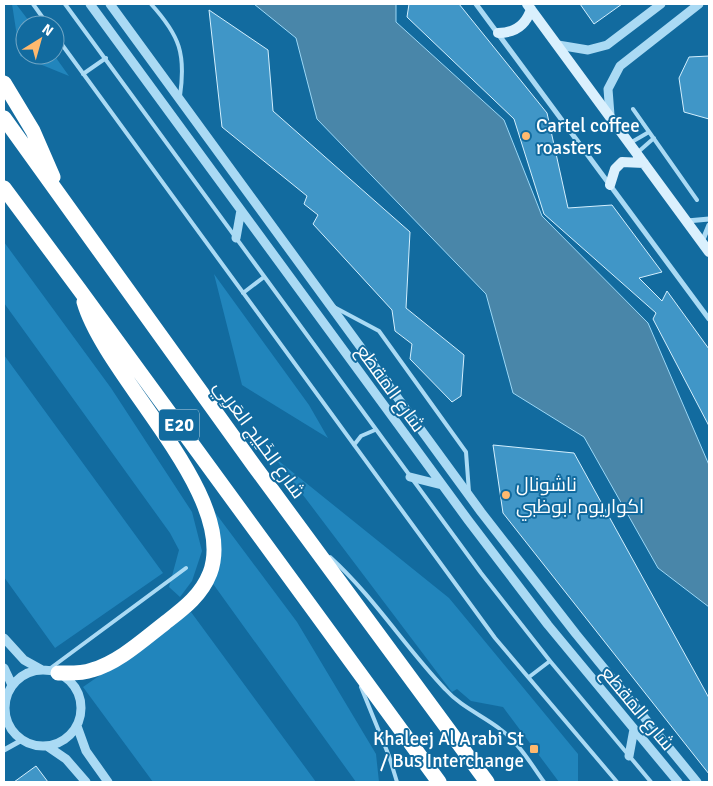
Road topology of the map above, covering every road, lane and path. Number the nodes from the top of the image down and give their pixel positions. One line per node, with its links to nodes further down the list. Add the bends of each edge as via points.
1 (33, 4): 10 (lane)
2 (65, 4): 14 (lane)
3 (90, 4): 31 (street, شارع المَقطَع)
4 (110, 4): 17 (street, شارع المَقطَع)
5 (151, 4): 17 (lane, via 178,42 184,70)
6 (476, 4): 11 (street)
7 (661, 4): 12 (street, via 606,45 588,50)
8 (699, 4): 19 (street, via 620,66 608,89)
9 (529, 6): 11 (main road, via 526,20 517,29); 12 (main road)
10 (41, 15)
11 (498, 33): 26 (street)
12 (558, 45): 19 (main road)
13 (65, 49): 15 (lane)
14 (106, 58): 15 (lane); 35 (lane)
15 (83, 74): 40 (lane)
16 (4, 83): 28 (highway, via 43,151)
17 (180, 98): 29 (street, شارع المَقطَع)
18 (633, 109): 21 (lane)
19 (610, 115): 23 (main road)
20 (4, 118): 28 (highway, شارع الخَلِيج العَربِي / E20)
21 (649, 132): 22 (lane); 23 (lane)
22 (654, 138): 24 (lane); 30 (lane)
23 (630, 143): 24 (main road)
24 (637, 153): 25 (main road)
25 (644, 163): 26 (main road, via 622,162 615,169); 33 (main road)
26 (610, 185): 42 (street)
27 (4, 188): 39 (highway, E20)
28 (60, 195): 48 (highway, شارع الخَلِيج العَربِي / E20)
29 (250, 195): 31 (street); 41 (street, شارع المَقطَع)
30 (697, 200)
31 (239, 207): 35 (street); 46 (street, شارع المَقطَع)
32 (709, 219): 33 (street)
33 (687, 221): 36 (main road)
34 (709, 225): 36 (street)
35 (236, 238): 38 (lane)
36 (702, 242): 37 (main road)
37 (709, 252)
38 (264, 277): 40 (lane); 43 (lane)
39 (79, 288): 52 (highway, E20); 54 (highway, via 97,334 205,505 214,546 209,575 191,603 102,667 81,673)
40 (244, 293): 44 (lane)
41 (330, 304): 47 (street, شارع المَقطَع); 47 (lane, via 379,331 466,452)
42 (709, 319)
43 (375, 430): 44 (lane, via 361,436); 45 (lane)
44 (354, 444): 55 (lane, via 495,638)
45 (410, 478): 46 (street); 51 (lane)
46 (442, 485): 60 (street, شارع المَقطَع, via 542,617)
47 (469, 495): 58 (street, شارع المَقطَع)
48 (312, 542): 69 (highway, شارع الخَلِيج العَربِي / E20); 70 (lane, via 365,592 445,689 462,706 501,729)
49 (186, 568): 54 (lane)
50 (4, 638): 54 (street, via 20,656)
51 (550, 660): 55 (lane); 64 (lane)
52 (352, 664): 67 (lane); 68 (highway, E20)
53 (4, 668): 56 (street)
54 (49, 671): 56 (street, via 30,672); 59 (street, via 74,686 79,695 81,716)
55 (530, 677): 71 (lane)
56 (12, 685): 57 (street)
57 (4, 712): 61 (street, via 10,727)
58 (641, 714): 60 (street); 74 (street, شارع المَقطَع)
59 (78, 726): 62 (street, via 65,740); 66 (street, via 86,751)
60 (632, 727): 64 (street); 73 (street, شارع المَقطَع)
61 (22, 740): 62 (street); 63 (street)
62 (47, 746): 65 (street, via 66,759)
63 (4, 750)
64 (630, 756): 72 (lane)
65 (86, 782)
66 (108, 782)
67 (397, 782)
68 (439, 782)
69 (488, 782)
70 (544, 782)
71 (618, 782)
72 (651, 782)
73 (678, 782)
74 (697, 782)

